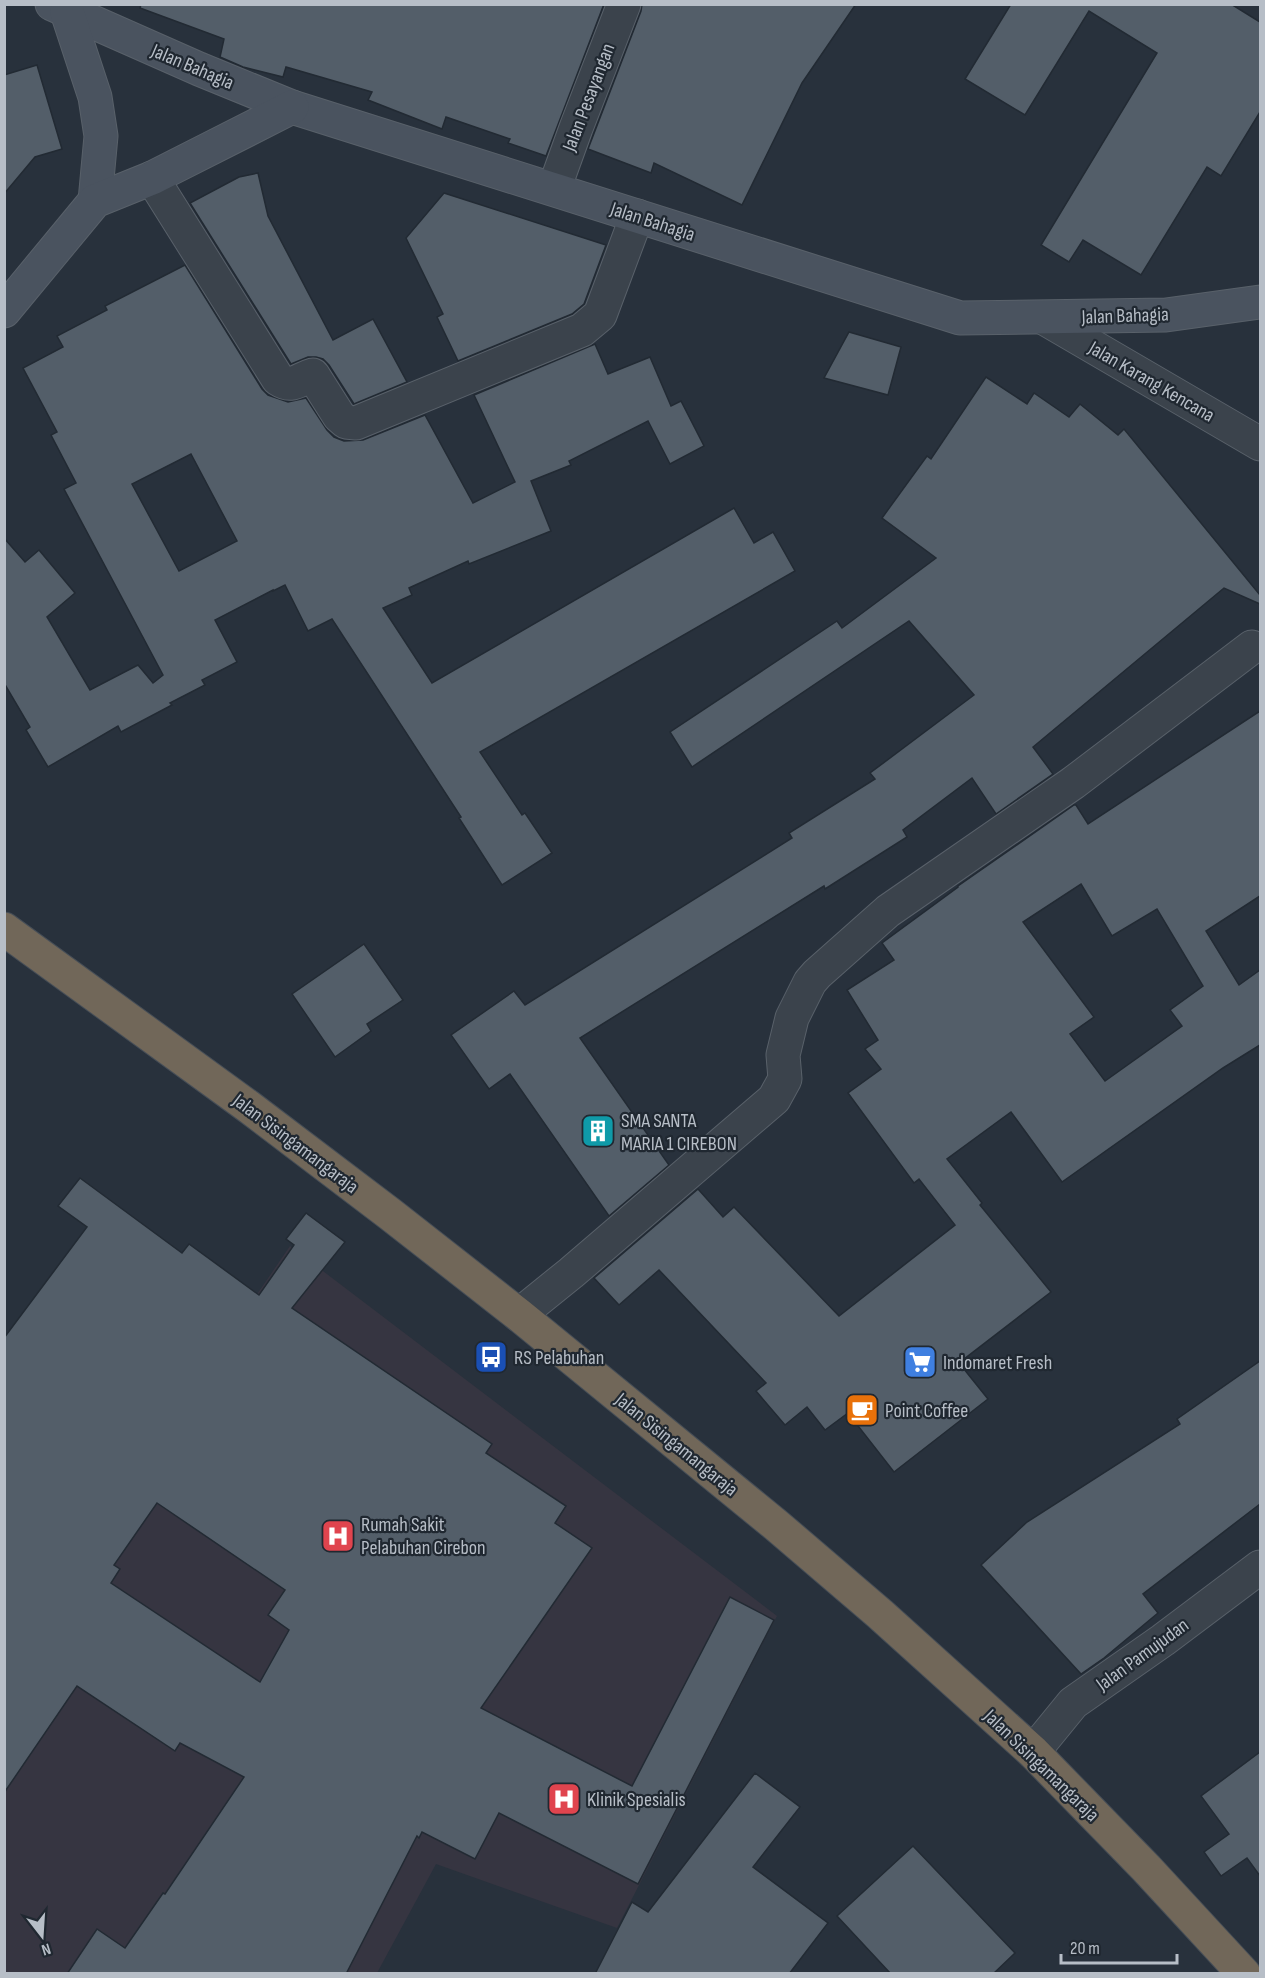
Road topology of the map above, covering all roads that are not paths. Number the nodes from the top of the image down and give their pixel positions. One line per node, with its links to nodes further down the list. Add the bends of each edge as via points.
1 (624, 4): 5 (street, Jalan Pesayangan)
2 (60, 8): 3 (main road, Jalan Bahagia); 6 (main road, via 95,97 101,136)
3 (292, 107): 4 (main road); 5 (main road, Jalan Bahagia)
4 (152, 178): 6 (main road); 7 (street, via 278,379 293,384 313,375 339,416 356,423 582,330 600,315)
5 (554, 189): 7 (main road, Jalan Bahagia)
6 (95, 201): 9 (main road)
7 (637, 216): 10 (main road, Jalan Bahagia, via 960,318)
8 (1260, 302): 10 (main road, Jalan Bahagia, via 1166,315)
9 (4, 311)
10 (1044, 318): 11 (street, Jalan Karang Kencana)
11 (1260, 444)
12 (1252, 647): 14 (street, via 1073,783 888,911 818,974 792,1018 783,1055 785,1079 774,1099)
13 (4, 929): 14 (highway, Jalan Sisingamangaraja, via 249,1107)
14 (519, 1315): 16 (highway, Jalan Sisingamangaraja, via 793,1539)
15 (1260, 1567): 16 (street, Jalan Pamujudan, via 1073,1703)
16 (1033, 1752): 17 (highway, Jalan Sisingamangaraja)
17 (1244, 1974)

